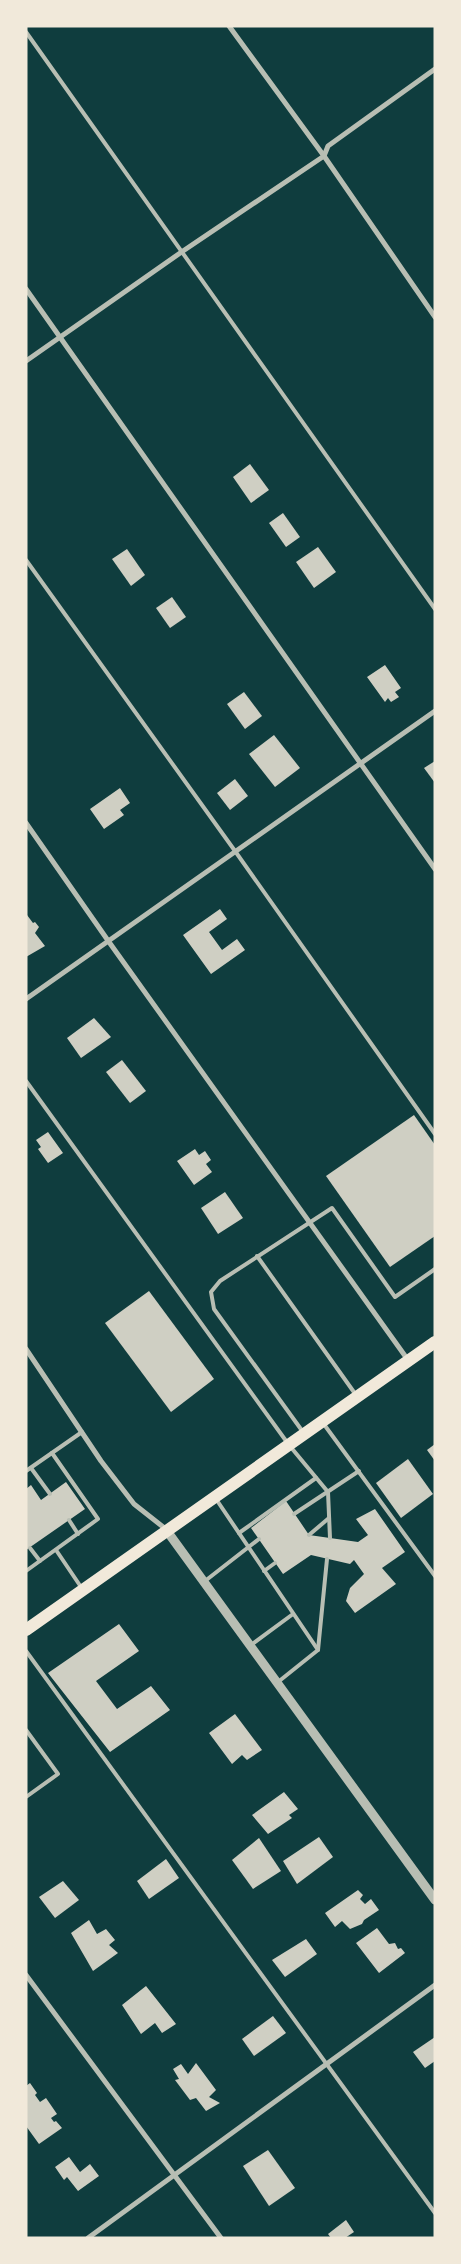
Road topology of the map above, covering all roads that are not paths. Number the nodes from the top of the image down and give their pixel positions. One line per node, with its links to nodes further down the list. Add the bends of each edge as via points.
1 (229, 26): 4 (street)
2 (26, 32): 5 (lane)
3 (435, 68): 4 (street, via 328,146)
4 (324, 156): 5 (street); 7 (street)
5 (182, 251): 8 (street); 11 (lane)
6 (26, 289): 8 (street)
7 (435, 317)
8 (61, 337): 9 (street); 13 (street)
9 (26, 361)
10 (26, 560): 15 (lane)
11 (435, 609)
12 (435, 711): 13 (street)
13 (360, 763): 15 (street); 16 (street)
14 (26, 823): 17 (street)
15 (236, 851): 17 (street); 20 (lane)
16 (435, 869)
17 (108, 942): 18 (street); 21 (street)
18 (26, 999)
19 (26, 1081): 31 (lane)
20 (435, 1134)
21 (310, 1222): 22 (lane); 23 (lane, via 332,1208 395,1297); 26 (street)
22 (257, 1256): 27 (lane); 30 (lane, via 220,1280 211,1292 214,1309)
23 (435, 1269)
24 (435, 1342): 26 (main road)
25 (26, 1349): 29 (street)
26 (408, 1361): 27 (main road)
27 (357, 1397): 28 (main road)
28 (322, 1421): 30 (main road); 35 (lane)
29 (82, 1432): 32 (lane); 43 (street, via 134,1504)
30 (304, 1434): 31 (main road)
31 (289, 1445): 36 (lane); 39 (main road)
32 (52, 1453): 33 (lane); 45 (lane, via 98,1519)
33 (31, 1468): 34 (lane); 38 (lane)
34 (26, 1471)
35 (358, 1472): 37 (lane); 57 (lane)
36 (316, 1478): 37 (lane); 44 (lane)
37 (328, 1492): 40 (lane); 41 (lane)
38 (50, 1494)
39 (215, 1497): 43 (main road); 44 (lane)
40 (294, 1514)
41 (329, 1518): 46 (lane); 47 (lane)
42 (69, 1520): 45 (lane)
43 (167, 1531): 58 (street); 59 (main road)
44 (239, 1533): 49 (lane)
45 (78, 1534): 51 (lane)
46 (309, 1535)
47 (330, 1538)
48 (259, 1539): 49 (lane)
49 (249, 1547): 56 (lane); 58 (lane)
50 (30, 1548): 53 (lane)
51 (56, 1550): 53 (lane); 59 (lane)
52 (327, 1558): 63 (lane)
53 (40, 1561): 55 (lane)
54 (275, 1563): 56 (lane)
55 (26, 1571)
56 (264, 1571): 60 (lane)
57 (435, 1576)
58 (205, 1581): 62 (street)
59 (83, 1590): 61 (main road)
60 (293, 1614): 62 (lane); 63 (lane)
61 (26, 1630)
62 (251, 1645): 65 (street)
63 (318, 1650): 65 (lane)
64 (26, 1651): 71 (lane)
65 (278, 1682): 68 (street)
66 (26, 1730): 67 (lane, via 58,1774)
67 (26, 1798)
68 (435, 1900)
69 (26, 1975): 72 (street)
70 (435, 1985): 71 (street)
71 (326, 2064): 72 (street); 73 (lane)
72 (175, 2174): 74 (street); 75 (street)
73 (435, 2213)
74 (88, 2238)
75 (221, 2238)

